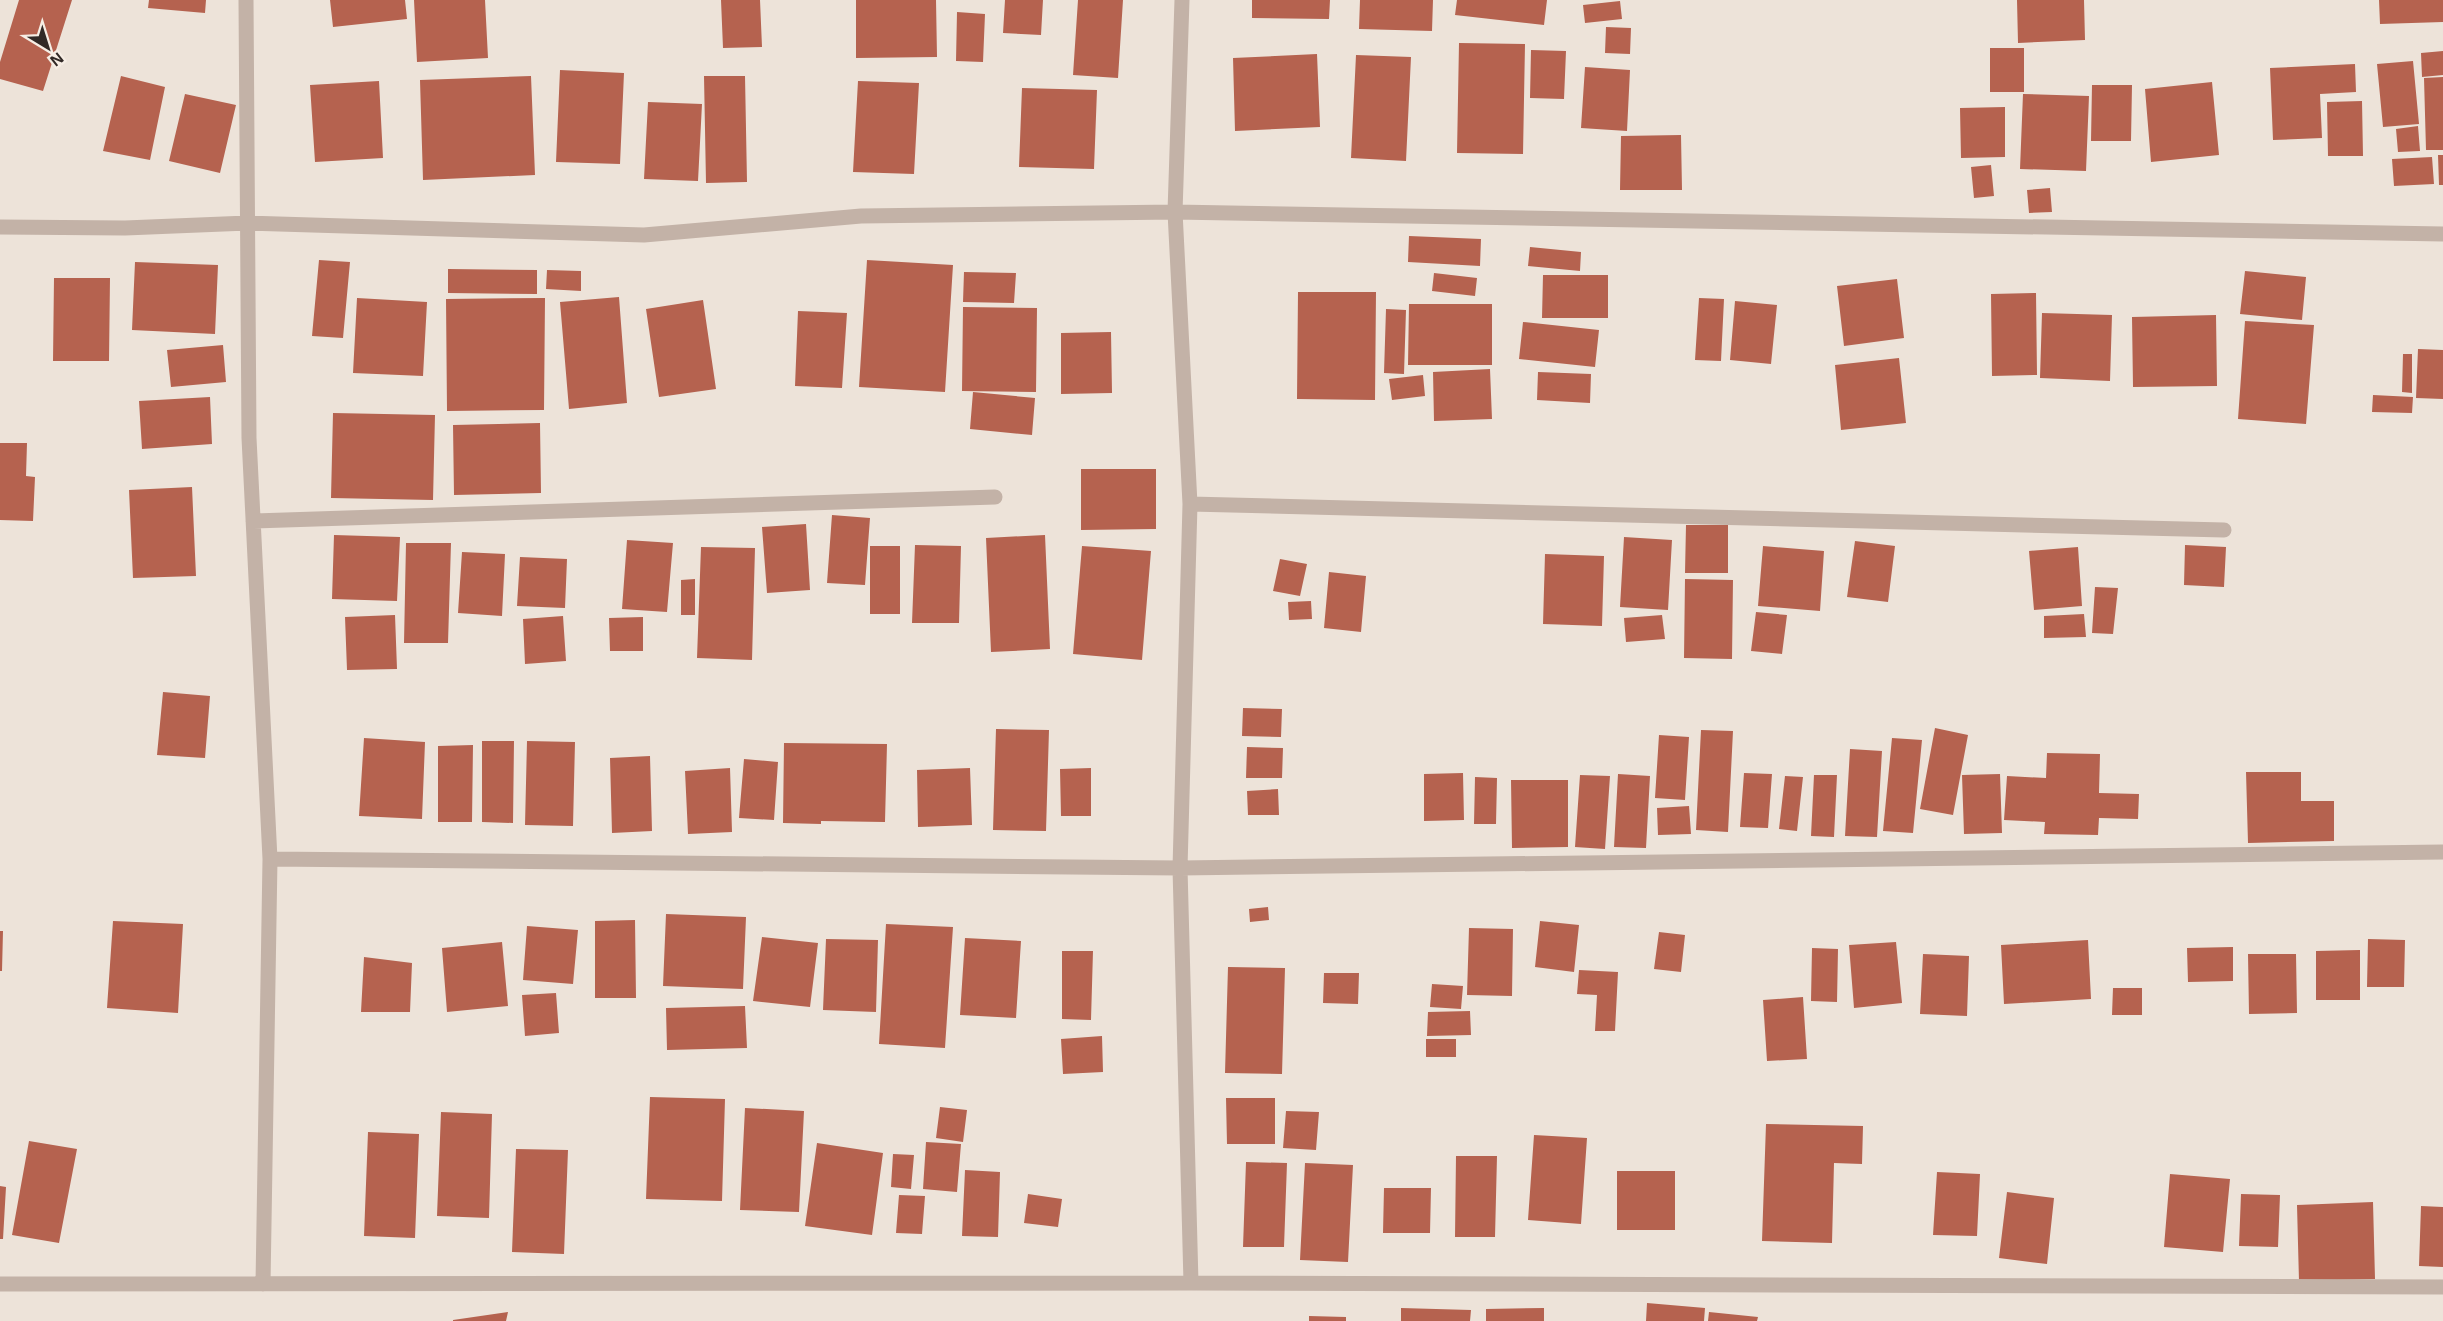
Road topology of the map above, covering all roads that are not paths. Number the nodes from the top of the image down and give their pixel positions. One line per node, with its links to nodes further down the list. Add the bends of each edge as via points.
1 (246, 0): 4 (street)
2 (1182, 0): 3 (street)
3 (1176, 212): 4 (street, via 861,216 644,235); 6 (street); 8 (street)
4 (248, 223): 5 (street, via 125,228); 9 (street)
5 (0, 227)
6 (2443, 234)
7 (995, 496): 9 (street)
8 (1190, 504): 10 (street); 13 (street)
9 (253, 521): 12 (street)
10 (2224, 530)
11 (2443, 852): 13 (street)
12 (270, 859): 13 (street); 16 (street)
13 (1180, 868): 14 (street)
14 (1191, 1283): 16 (street); 17 (street)
15 (0, 1284): 16 (street)
16 (263, 1284)
17 (2443, 1287)

